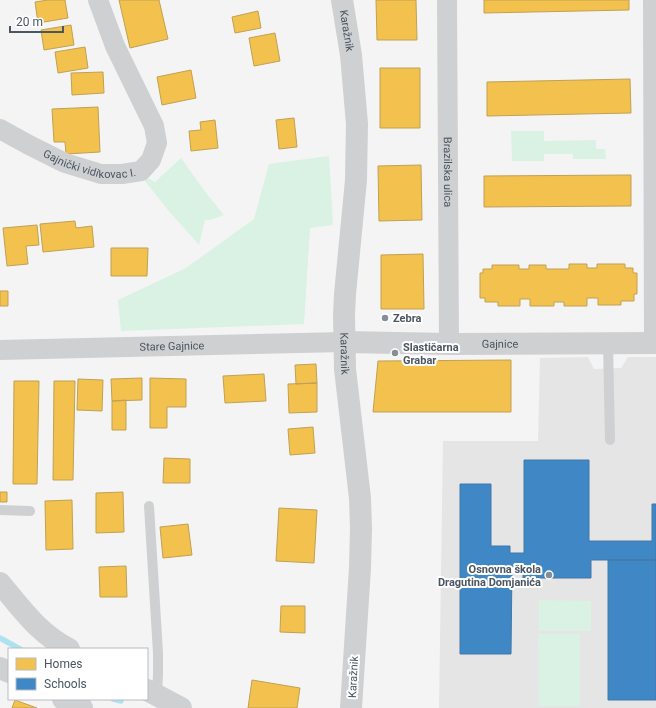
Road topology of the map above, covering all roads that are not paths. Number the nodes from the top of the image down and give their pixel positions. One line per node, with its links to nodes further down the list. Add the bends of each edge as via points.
1 (98, 0): 6 (street, Gajnički vidikovac I., via 115,46 154,126 157,143 152,160 141,171 101,174 65,163)
2 (342, 0): 8 (street, Karažnik, via 351,54 357,124 356,180 345,294)
3 (447, 0): 10 (street, Brazilska ulica)
4 (653, 0): 5 (street)
5 (655, 68): 7 (street)
6 (0, 129)
7 (655, 198): 9 (street)
8 (345, 342): 10 (street, Gajnice); 12 (street, Stare Gajnice); 23 (street, Karažnik, via 345,369 360,498 361,528)
9 (655, 343): 11 (street, Gajnice)
10 (449, 344): 11 (street, Gajnice)
11 (608, 344): 13 (lane)
12 (0, 350)
13 (610, 440)
14 (149, 506): 19 (lane, via 158,653 158,674)
15 (0, 510): 16 (lane)
16 (30, 511)
17 (0, 583): 18 (street, via 42,631)
18 (67, 648)
19 (152, 698): 22 (street)
20 (66, 700): 21 (street)
21 (82, 708)
22 (181, 708)
23 (351, 708)

